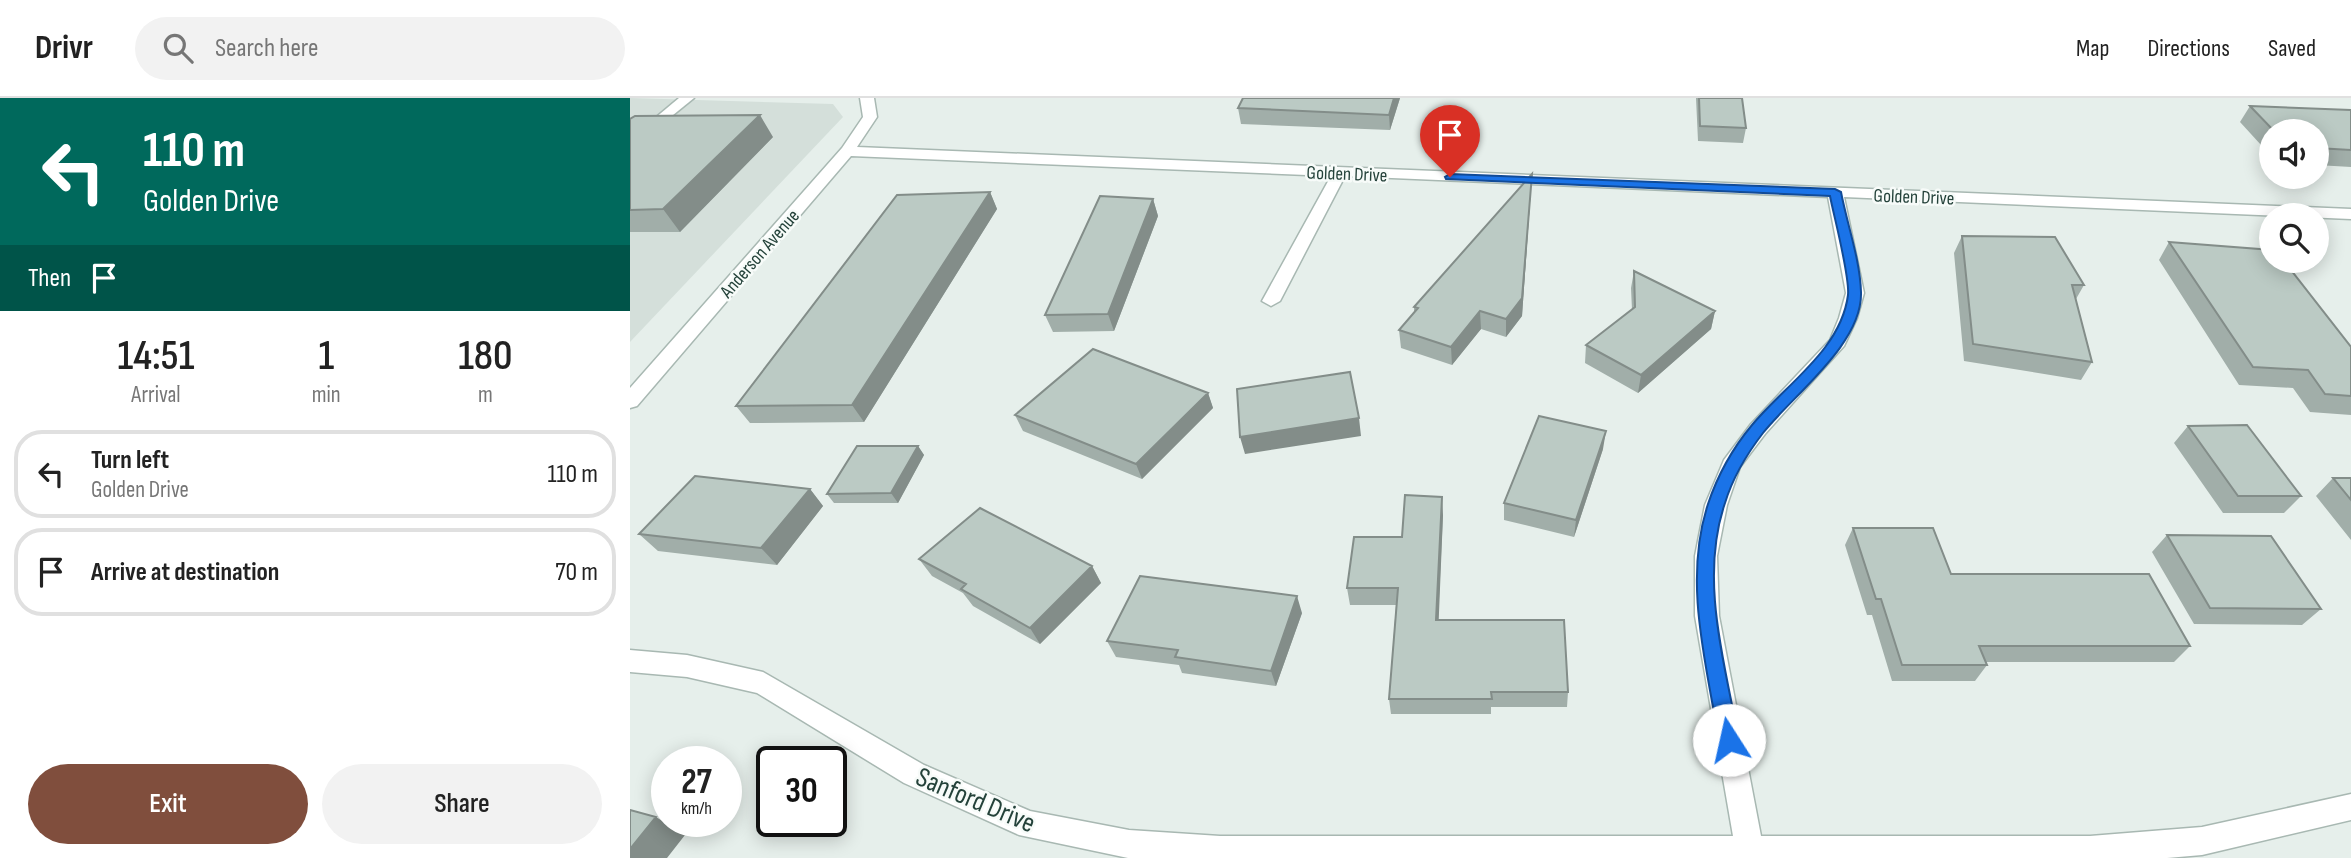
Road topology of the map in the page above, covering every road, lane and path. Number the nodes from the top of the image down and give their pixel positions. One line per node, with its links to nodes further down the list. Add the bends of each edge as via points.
1 (687, 98): 3 (street)
2 (867, 98): 4 (street, Anderson Avenue, via 870,117)
3 (630, 146)
4 (848, 151): 5 (street, Golden Drive); 9 (street, Anderson Avenue)
5 (1340, 173): 6 (street, Golden Drive); 8 (street)
6 (1835, 192): 7 (street, Golden Drive); 12 (street, via 1855,293 1848,318 1838,342 1731,465 1716,505 1706,556 1707,616)
7 (2348, 218)
8 (1271, 301)
9 (630, 401)
10 (630, 661): 12 (street, Sanford Drive, via 687,666 763,683 914,774 1029,825 1129,844 1220,850)
11 (2351, 807): 12 (street, Sanford Drive, via 2202,841 2090,850)
12 (1749, 848)

